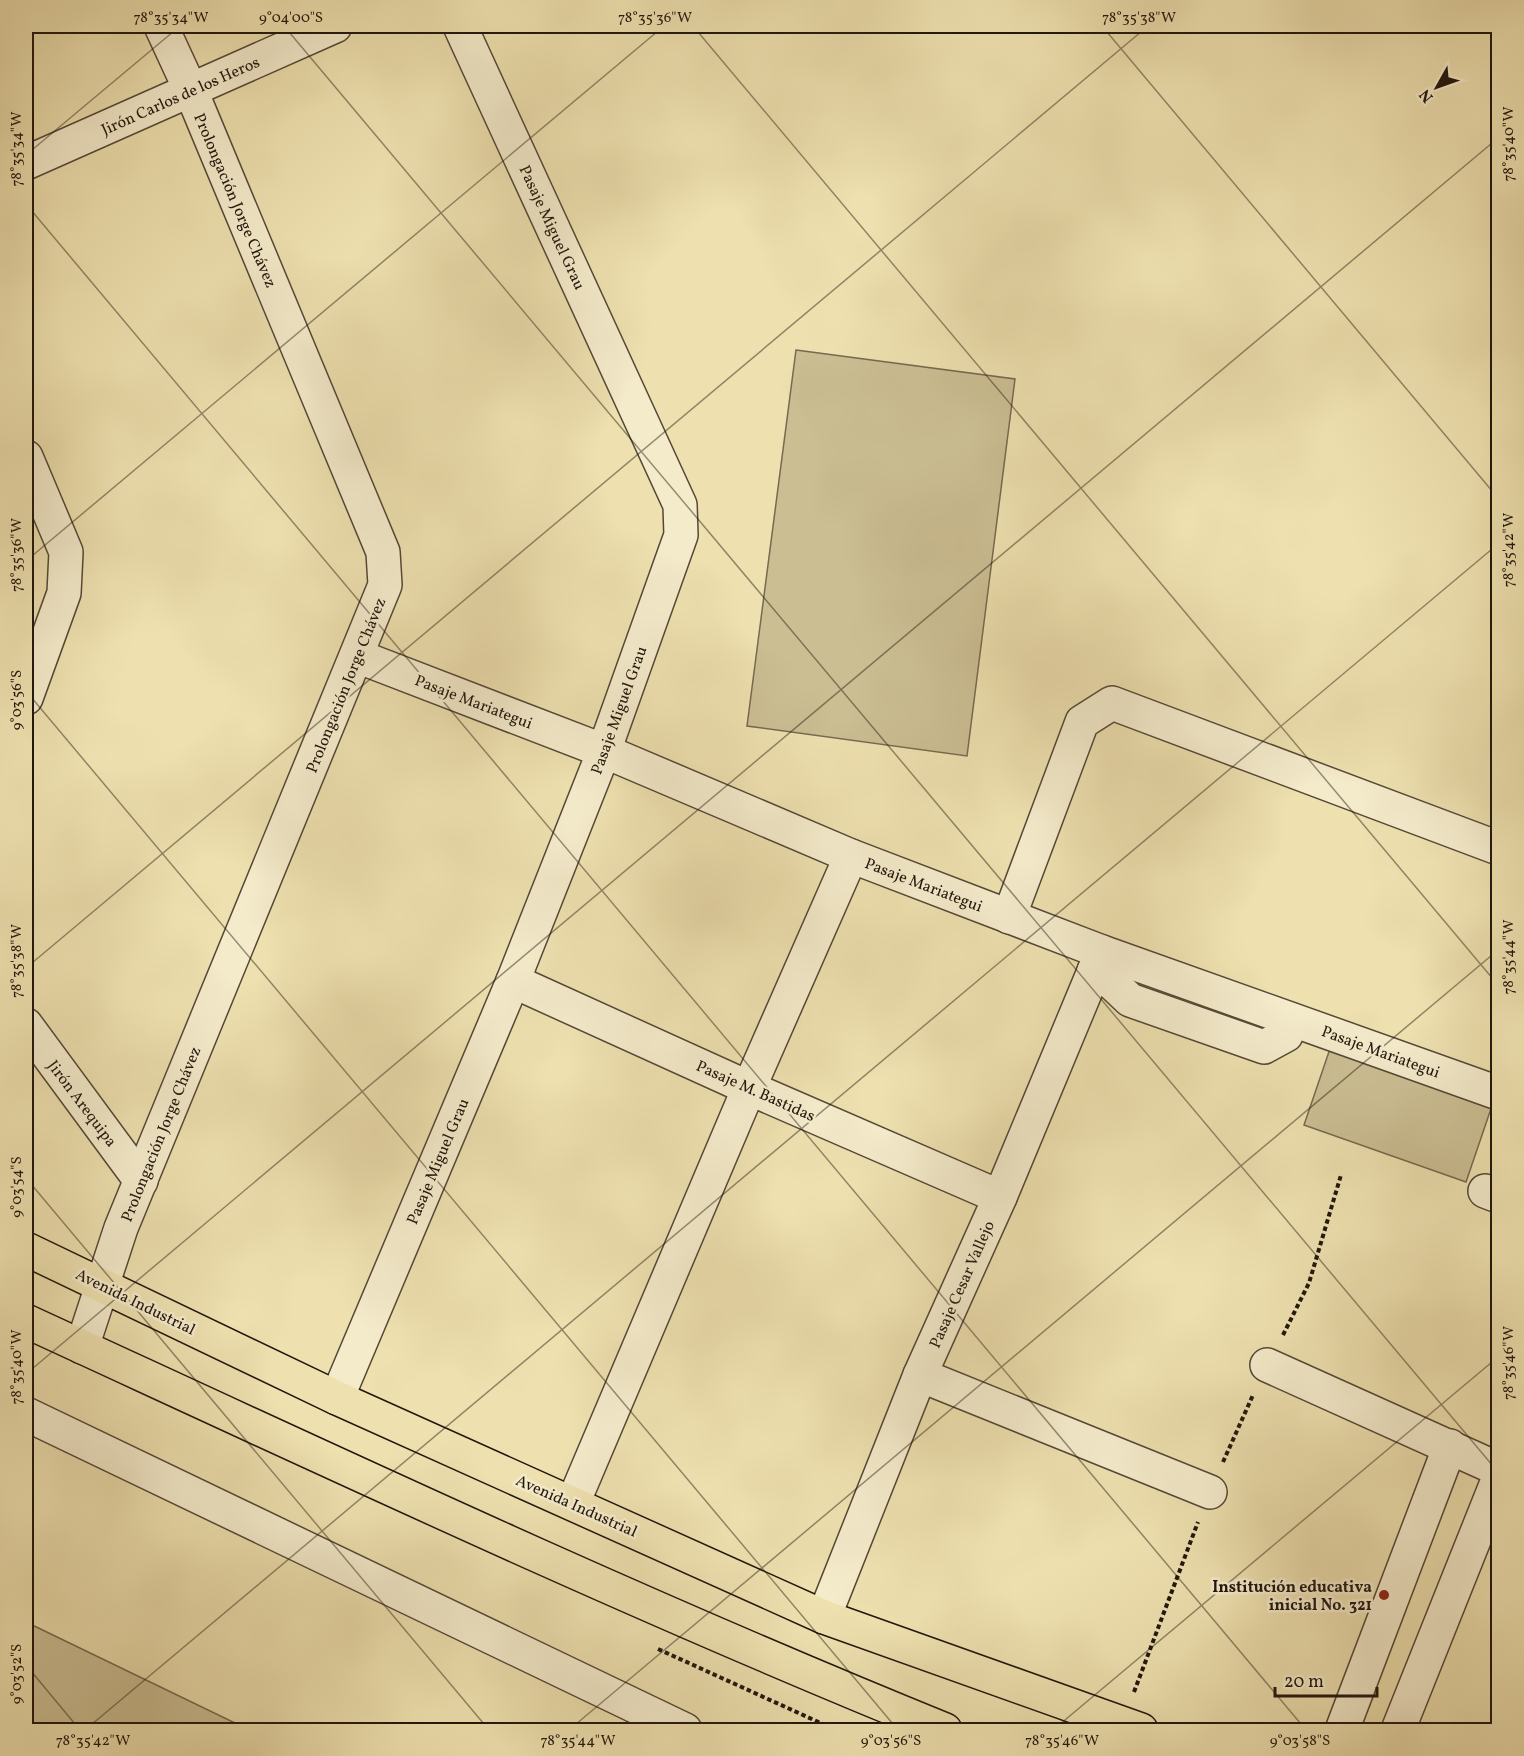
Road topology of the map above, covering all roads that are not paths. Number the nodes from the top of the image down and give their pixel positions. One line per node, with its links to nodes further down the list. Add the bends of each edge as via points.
1 (161, 26): 4 (street, Prolongación Jorge Chávez)
2 (335, 26): 4 (street, Jirón Carlos de los Heros)
3 (460, 26): 9 (street, Pasaje Miguel Grau, via 680,505 681,535)
4 (191, 90): 5 (street, Jirón Carlos de los Heros); 7 (street, Prolongación Jorge Chávez, via 383,552 385,585)
5 (26, 163)
6 (26, 457): 8 (street, via 66,552 64,593)
7 (357, 656): 9 (street, Pasaje Mariategui); 18 (street, Prolongación Jorge Chávez)
8 (26, 698)
9 (604, 751): 11 (street, Pasaje Mariategui); 14 (street, Pasaje Miguel Grau)
10 (1498, 848): 12 (street, via 1113,703 1082,722)
11 (851, 856): 12 (street, Pasaje Mariategui); 16 (street)
12 (1009, 917): 13 (street, Pasaje Mariategui)
13 (1098, 961): 17 (street, Pasaje Mariategui, via 1293,1020); 19 (street, Pasaje Cesar Vallejo)
14 (513, 981): 16 (street, Pasaje M. Bastidas); 26 (street, Pasaje Miguel Grau)
15 (26, 1025): 18 (street, Jirón Arequipa)
16 (749, 1088): 19 (street, Pasaje M. Bastidas); 32 (street)
17 (1498, 1093)
18 (141, 1181): 21 (street, Prolongación Jorge Chávez)
19 (1000, 1197): 25 (street, Pasaje Cesar Vallejo)
20 (26, 1249): 21 (main road, Avenida Industrial)
21 (102, 1286): 23 (street, Prolongación Jorge Chávez); 26 (main road, Avenida Industrial)
22 (26, 1321): 23 (main road)
23 (82, 1347): 36 (main road, via 527,1550)
24 (1267, 1365): 28 (street)
25 (920, 1375): 31 (street); 33 (street, Pasaje Cesar Vallejo)
26 (337, 1398): 32 (main road, Avenida Industrial)
27 (26, 1414): 35 (street)
28 (1450, 1446): 29 (street); 37 (street)
29 (1498, 1469)
30 (1498, 1480): 38 (street)
31 (1210, 1492)
32 (573, 1503): 33 (main road, Avenida Industrial)
33 (824, 1617): 34 (main road, Avenida Industrial)
34 (1132, 1727)
35 (685, 1731)
36 (945, 1731)
37 (1342, 1731)
38 (1398, 1731)

